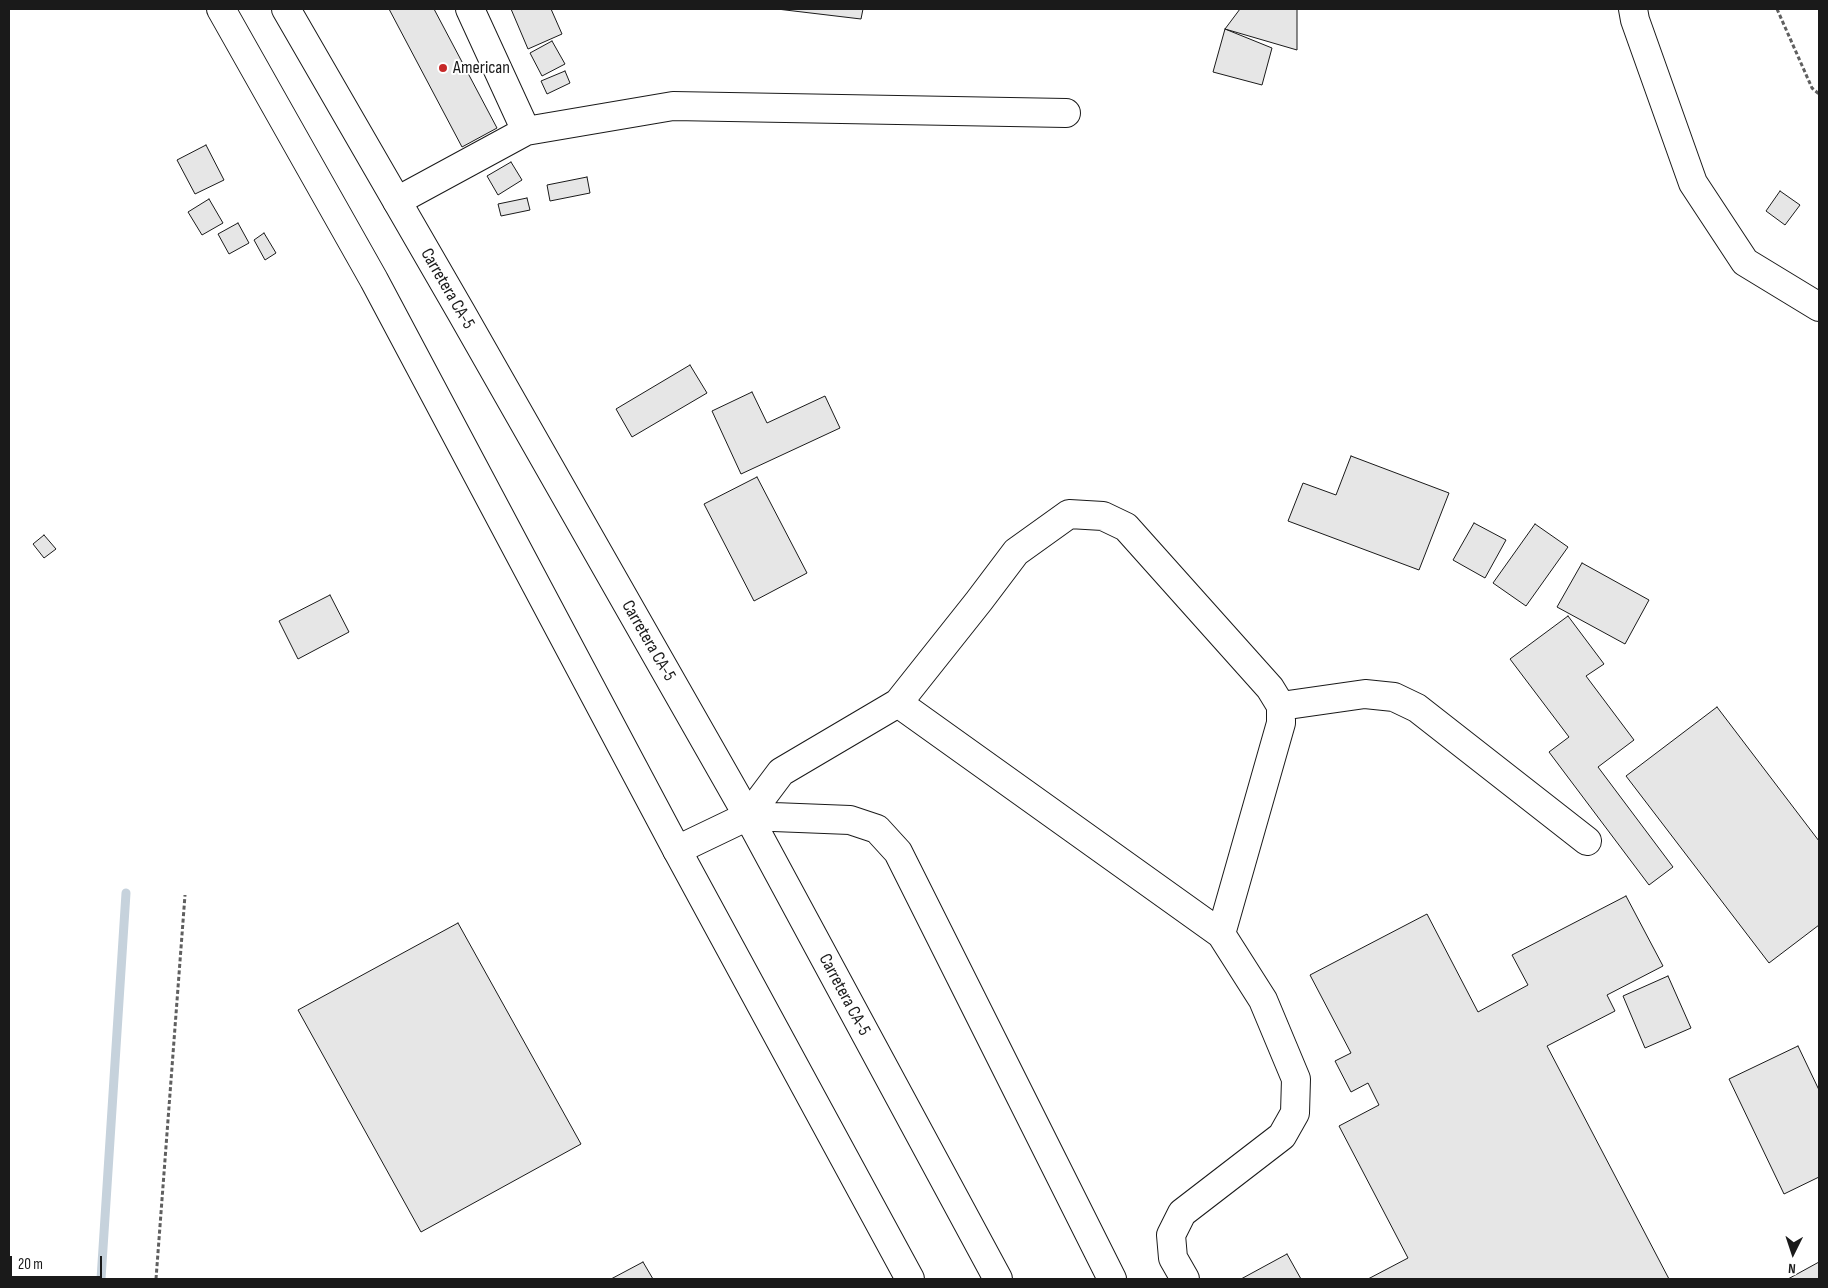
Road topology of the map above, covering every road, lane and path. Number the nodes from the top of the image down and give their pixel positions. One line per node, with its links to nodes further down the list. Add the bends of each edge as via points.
1 (221, 9): 15 (main road, via 374,280)
2 (286, 9): 9 (main road, Carretera CA-5)
3 (470, 9): 8 (main road)
4 (1633, 9): 10 (main road, via 1693,183 1745,262)
5 (1777, 9): 6 (path, via 1812,88)
6 (1819, 94)
7 (1066, 113): 8 (main road, via 673,106)
8 (526, 130): 9 (main road)
9 (397, 201): 13 (main road, Carretera CA-5)
10 (1819, 307)
11 (898, 703): 12 (main road, via 1016,552 1069,514 1103,516 1126,527 1270,688); 13 (main road, via 781,772); 17 (main road)
12 (1281, 706): 14 (main road, via 1365,694 1394,697 1417,708); 17 (main road, via 1281,723)
13 (748, 816): 15 (main road); 20 (main road, Carretera CA-5); 21 (main road, via 850,820 877,829 898,852)
14 (1587, 841)
15 (677, 850): 19 (main road)
16 (185, 895): 18 (path)
17 (1221, 934): 22 (main road, via 1264,1000 1296,1079 1295,1112 1282,1136 1182,1213 1171,1235 1173,1258)
18 (156, 1279)
19 (910, 1279)
20 (998, 1279)
21 (1112, 1279)
22 (1186, 1279)

